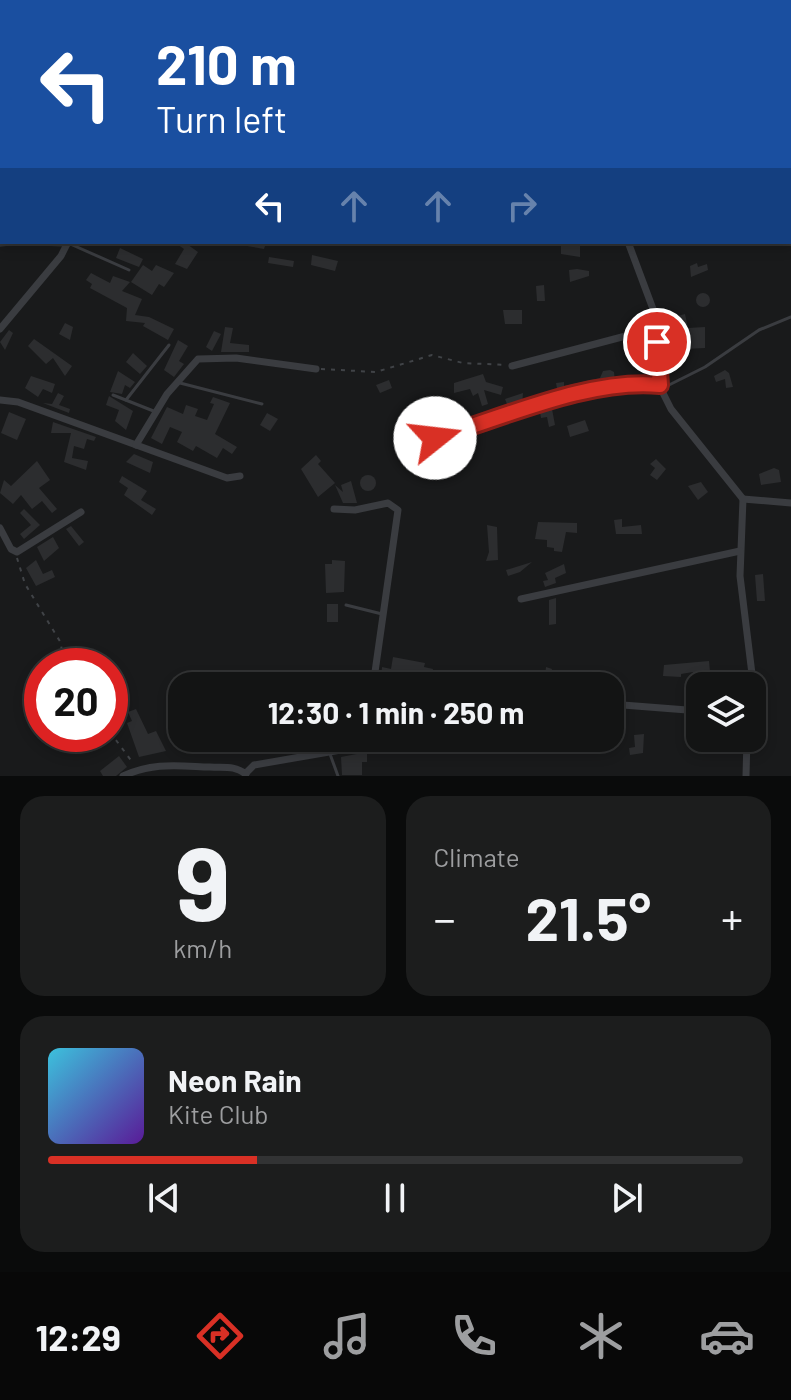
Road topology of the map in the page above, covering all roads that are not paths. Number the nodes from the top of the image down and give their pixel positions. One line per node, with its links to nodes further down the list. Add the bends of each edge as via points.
1 (67, 244): 7 (street)
2 (70, 244): 4 (lane)
3 (629, 244): 6 (street)
4 (129, 270)
5 (791, 317): 12 (lane)
6 (656, 328): 9 (street); 12 (street)
7 (0, 329)
8 (169, 345): 15 (lane)
9 (512, 366)
10 (316, 369): 11 (street, via 206,358 198,359)
11 (180, 383): 16 (lane); 17 (street)
12 (661, 387): 18 (lane, via 644,384 574,396); 21 (street, via 671,409)
13 (113, 395): 15 (lane)
14 (0, 400): 19 (street)
15 (126, 400): 17 (lane)
16 (262, 404)
17 (156, 412): 19 (street)
18 (435, 438)
19 (136, 445): 20 (street, via 227,478)
20 (240, 476)
21 (743, 499): 22 (street); 26 (street)
22 (791, 503)
23 (334, 509): 29 (street, via 388,503 398,510)
24 (81, 512): 25 (street, via 15,553)
25 (0, 528)
26 (740, 551): 27 (street); 31 (street)
27 (521, 599)
28 (346, 605): 29 (lane)
29 (382, 614): 30 (street)
30 (375, 672)
31 (752, 672)
32 (624, 705): 33 (street)
33 (686, 710)
34 (327, 752): 36 (street, via 254,765); 38 (lane)
35 (747, 752): 39 (street)
36 (246, 775): 37 (street, via 228,767 177,764)
37 (123, 776)
38 (338, 776)
39 (746, 776)

